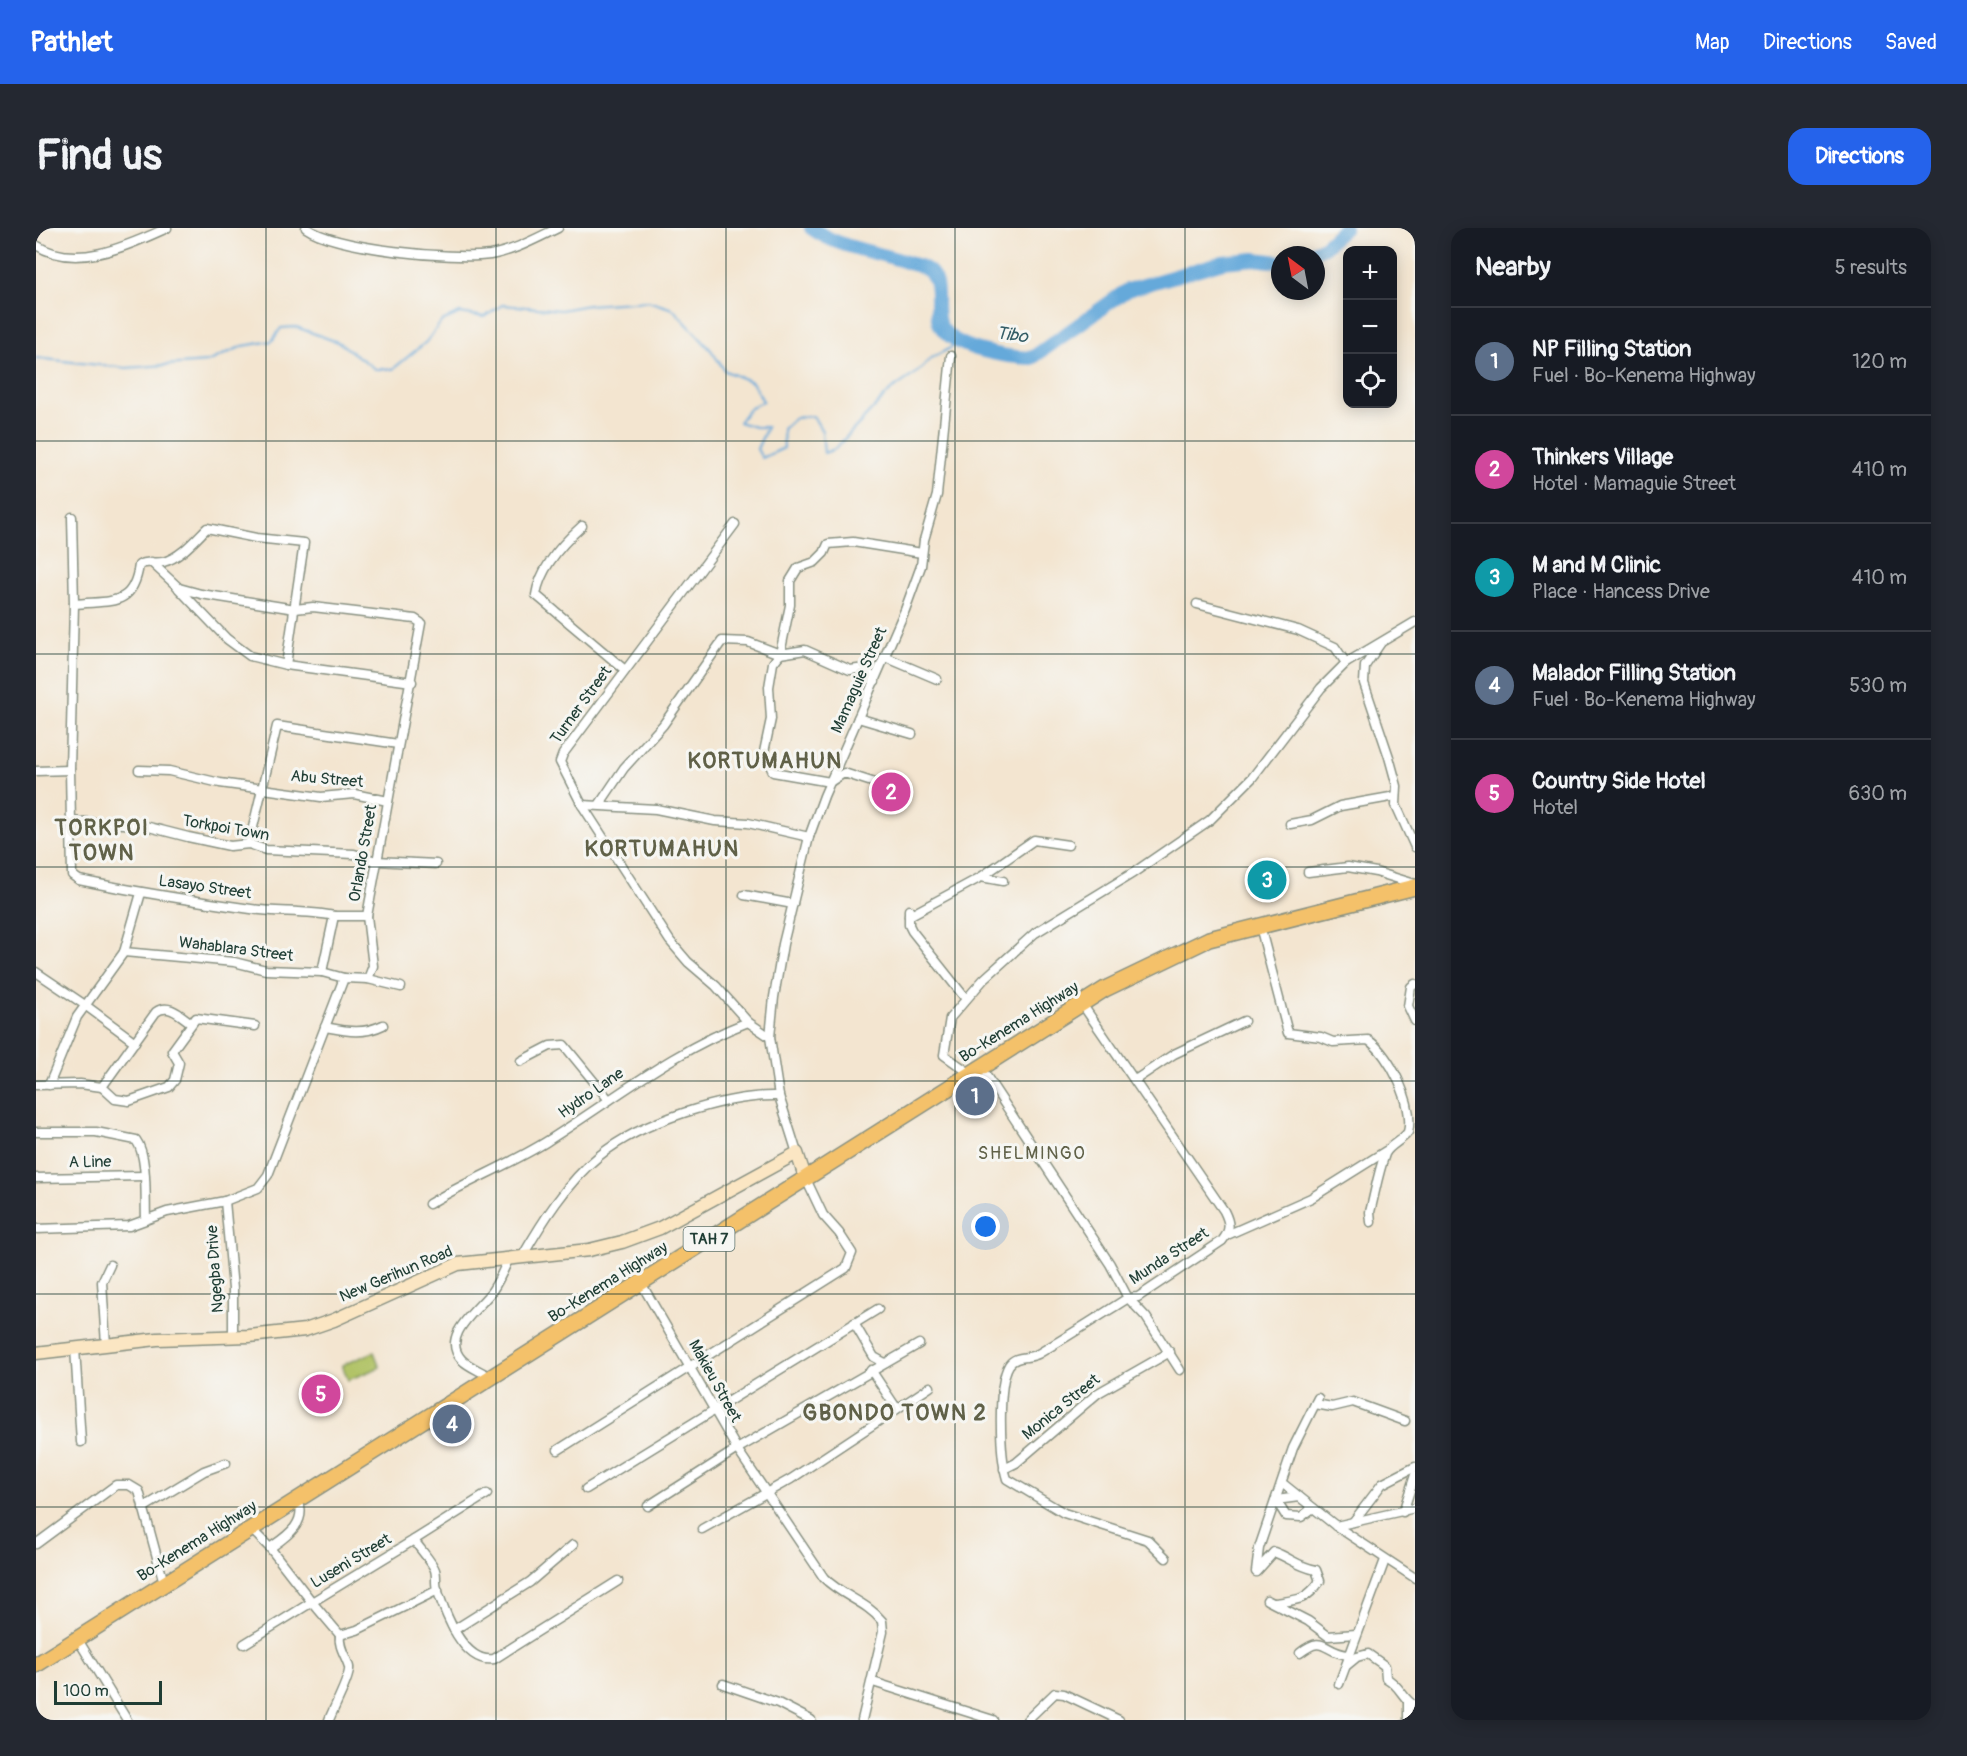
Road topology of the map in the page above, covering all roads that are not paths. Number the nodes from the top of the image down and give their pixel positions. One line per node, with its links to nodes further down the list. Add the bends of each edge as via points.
1 (168, 228): 4 (street, via 103,252 55,256)
2 (306, 228): 3 (street, via 324,238 373,248 460,256 491,255)
3 (558, 228)
4 (36, 245)
5 (951, 356): 9 (street, Mamaguie Street, via 938,495)
6 (72, 517): 12 (street, Lasayo Street)
7 (735, 524): 21 (street, Turner Street)
8 (582, 525): 21 (street, via 562,544 537,586 536,595)
9 (922, 553): 17 (street, via 853,542 828,544 815,562 798,568 790,580 790,606); 18 (street, Mamaguie Street, via 909,601)
10 (151, 562): 11 (street); 12 (street, via 139,565 133,590 125,598); 14 (street, via 164,562 183,551 207,528 304,543)
11 (179, 588): 14 (street); 20 (street, via 227,639 250,656)
12 (74, 604): 28 (street, Lasayo Street)
13 (1197, 604): 19 (street, via 1298,630 1335,647)
14 (295, 609): 20 (street); 24 (street, Orlando Street, via 313,607 421,622)
15 (1415, 622): 16 (street)
16 (1382, 642): 19 (street); 34 (street, via 1365,666 1364,683 1389,757)
17 (780, 654): 23 (street, via 805,650 850,670 865,668); 31 (street, via 773,663 769,687 771,719 764,752 773,772); 37 (street, via 748,642 722,640 663,725 624,768)
18 (885, 657): 22 (street); 23 (street, Mamaguie Street)
19 (1346, 663): 63 (street, via 1321,688 1252,778 1210,820 1035,933)
20 (286, 665): 24 (street)
21 (625, 670): 36 (street, Turner Street, via 560,762)
22 (937, 679)
23 (875, 681): 25 (street, Mamaguie Street)
24 (412, 682): 27 (street, Orlando Street)
25 (858, 718): 26 (street); 31 (street, Mamaguie Street)
26 (912, 734)
27 (398, 744): 32 (street, Abu Street, via 277,726); 35 (street, Orlando Street)
28 (70, 770): 30 (street); 38 (street, Lasayo Street)
29 (139, 770): 32 (street, via 169,771 211,782)
30 (36, 771)
31 (830, 782): 33 (street, via 844,773); 40 (street, Mamaguie Street)
32 (263, 787): 35 (street, Abu Street, via 321,797 354,794); 41 (street, Abu Street)
33 (903, 792)
34 (1396, 796): 39 (street, via 1340,806 1312,820); 43 (street, via 1396,805)
35 (388, 801): 44 (street, Orlando Street)
36 (582, 805): 37 (street); 68 (street, Turner Street, via 670,941)
37 (599, 805): 40 (street, via 748,823)
38 (72, 821): 41 (street, Torkpoi Town, via 132,824 230,846); 50 (street, Lasayo Street, via 72,875 79,880)
39 (1290, 824)
40 (809, 837): 52 (street, Mamaguie Street)
41 (249, 844): 44 (street, Torkpoi Town, via 266,850 354,854)
42 (1068, 845): 47 (street, via 1034,840)
43 (1415, 847)
44 (376, 861): 45 (street, Torkpoi Town); 54 (street, Orlando Street)
45 (436, 864)
46 (1308, 872): 49 (street, via 1348,867)
47 (981, 877): 48 (street); 63 (street, via 909,913 912,931)
48 (1003, 881)
49 (1415, 886): 55 (highway, Bo-Kenema Highway / TAH 7)
50 (141, 893): 53 (street, Lasayo Street, via 255,910); 56 (street)
51 (744, 895): 52 (street)
52 (793, 904): 73 (street, Mamaguie Street)
53 (334, 916): 54 (street, Lasayo Street); 58 (street)
54 (367, 916): 60 (street, Orlando Street, via 373,966)
55 (1260, 926): 64 (highway, Bo-Kenema Highway / TAH 7, via 1209,939 1132,975); 84 (street, via 1288,1033 1333,1042 1368,1040 1397,1071 1411,1119 1404,1137)
56 (124, 952): 58 (street, Wahablara Street, via 234,962 266,970); 65 (street)
57 (36, 972): 65 (street)
58 (322, 972): 59 (street, Wahablara Street)
59 (344, 978): 60 (street); 72 (street)
60 (368, 979): 62 (street)
61 (1415, 984): 67 (street, via 1408,1006)
62 (401, 987)
63 (966, 999): 76 (street, via 950,1018 944,1055)
64 (1082, 1004): 76 (highway, Bo-Kenema Highway / TAH 7); 77 (street, Munda Street)
65 (85, 1005): 74 (street); 79 (street)
66 (1244, 1021): 77 (street, via 1174,1054)
67 (1415, 1021)
68 (748, 1022): 73 (street); 82 (street, Hydro Lane, via 665,1063)
69 (191, 1023): 71 (street, via 200,1017); 74 (street, via 170,1008 162,1008); 80 (street, via 172,1051 178,1063 169,1088 129,1101 115,1099)
70 (383, 1025): 72 (street, via 355,1032)
71 (255, 1026)
72 (325, 1027): 89 (street, via 268,1175 258,1188)
73 (770, 1037): 81 (street, Mamaguie Street)
74 (135, 1042): 80 (street)
75 (521, 1061): 82 (street, via 550,1046 564,1045)
76 (976, 1071): 87 (highway, Bo-Kenema Highway / TAH 7); 98 (street, via 1110,1264)
77 (1135, 1080): 94 (street, Munda Street, via 1224,1211 1229,1220)
78 (36, 1084): 79 (street)
79 (49, 1085): 80 (street)
80 (102, 1088)
81 (779, 1096): 85 (street, Mamaguie Street); 95 (street, via 722,1101 661,1122 599,1155 565,1192)
82 (609, 1101): 90 (street, Hydro Lane, via 534,1149)
83 (36, 1132): 86 (street, via 86,1131 130,1137 140,1145)
84 (1386, 1151): 92 (street, via 1370,1212); 94 (street, via 1311,1198)
85 (796, 1153): 87 (street); 95 (street, New Gerihun Road, via 660,1228 590,1250)
86 (144, 1176): 88 (street, A Line); 91 (street)
87 (805, 1177): 97 (highway, Bo-Kenema Highway / TAH 7); 108 (street, via 823,1215 852,1252 851,1261 820,1286)
88 (36, 1178)
89 (225, 1201): 91 (street); 101 (street, Ngegba Drive)
90 (429, 1204)
91 (146, 1218): 93 (street, via 112,1228)
92 (1371, 1222)
93 (36, 1229)
94 (1227, 1235): 98 (street, Munda Street, via 1138,1297)
95 (516, 1258): 101 (street, New Gerihun Road, via 458,1264 305,1330); 111 (street, via 455,1338 455,1348 462,1360)
96 (110, 1265): 102 (street, via 102,1282)
97 (641, 1283): 108 (street, Makieu Street); 111 (highway, Bo-Kenema Highway / TAH 7)
98 (1128, 1298): 105 (street); 121 (street, Munda Street, via 1035,1356 1016,1359 1010,1365 1004,1378 1000,1438)
99 (878, 1309): 100 (street)
100 (854, 1323): 107 (street, via 866,1347); 113 (street)
101 (234, 1336): 102 (street, New Gerihun Road)
102 (106, 1344): 104 (street, New Gerihun Road)
103 (919, 1344): 107 (street)
104 (75, 1348): 106 (street, New Gerihun Road); 116 (street)
105 (1170, 1352): 110 (street); 121 (street, Monica Street, via 1098,1393)
106 (36, 1353)
107 (885, 1363): 109 (street)
108 (691, 1368): 113 (street, Makieu Street); 118 (street)
109 (871, 1370): 114 (street); 117 (street)
110 (1180, 1370)
111 (490, 1377): 128 (highway, Bo-Kenema Highway / TAH 7)
112 (930, 1387): 114 (street)
113 (713, 1409): 117 (street, Makieu Street); 124 (street)
114 (897, 1409): 125 (street)
115 (1405, 1421): 123 (street, via 1353,1402 1332,1407 1317,1401 1293,1448)
116 (81, 1442)
117 (736, 1449): 125 (street, Makieu Street); 130 (street)
118 (558, 1450)
119 (226, 1463): 131 (street, via 204,1471)
120 (1415, 1467): 135 (street, via 1382,1484)
121 (1004, 1469): 143 (street, via 1008,1479 1065,1514 1148,1540)
122 (1415, 1475): 134 (street)
123 (1282, 1483): 127 (street); 129 (street)
124 (586, 1489)
125 (767, 1491): 138 (street); 159 (street, Makieu Street, via 824,1578 882,1621)
126 (487, 1494): 139 (street)
127 (1299, 1497): 129 (street); 132 (street)
128 (298, 1499): 137 (highway, Bo-Kenema Highway / TAH 7); 142 (street, via 298,1524)
129 (1276, 1500): 132 (street, via 1287,1516 1300,1517); 151 (street, via 1259,1548 1256,1572 1274,1551 1290,1558 1296,1566 1316,1570 1320,1581 1300,1600 1271,1602 1328,1636)
130 (648, 1506)
131 (143, 1508): 140 (street, via 139,1491 116,1485); 147 (street)
132 (1313, 1508): 136 (street)
133 (1415, 1508): 134 (street)
134 (1403, 1512): 135 (street)
135 (1353, 1522): 136 (street)
136 (1336, 1526): 144 (street)
137 (251, 1529): 142 (street, Luseni Street); 147 (highway, Bo-Kenema Highway / TAH 7)
138 (702, 1529)
139 (414, 1540): 148 (street, Luseni Street, via 435,1571); 149 (street, Luseni Street)
140 (36, 1544)
141 (573, 1545): 150 (street, via 530,1582)
142 (270, 1548): 149 (street, Luseni Street)
143 (1166, 1558)
144 (1384, 1560): 145 (street); 151 (street)
145 (1415, 1578)
146 (618, 1581): 150 (street, Luseni Street, via 494,1659 475,1656)
147 (164, 1583): 153 (highway, Bo-Kenema Highway / TAH 7)
148 (438, 1590): 150 (street, Luseni Street); 152 (street)
149 (312, 1602): 152 (street); 154 (street)
150 (454, 1630)
151 (1356, 1634): 156 (street)
152 (340, 1635): 164 (street, via 349,1676)
153 (77, 1638): 157 (highway, Bo-Kenema Highway / TAH 7); 163 (street)
154 (244, 1644)
155 (1300, 1653): 156 (street, via 1320,1642 1336,1654)
156 (1349, 1654): 158 (street)
157 (36, 1665)
158 (1345, 1667): 161 (street); 162 (street, via 1368,1654 1385,1666 1386,1678 1397,1684)
159 (873, 1682): 166 (street); 167 (street)
160 (723, 1684): 165 (street, via 778,1703)
161 (1339, 1684)
162 (1412, 1704): 170 (street)
163 (127, 1720)
164 (329, 1720)
165 (811, 1720)
166 (862, 1720)
167 (993, 1720)
168 (1027, 1720): 169 (street, via 1055,1693)
169 (1119, 1720)
170 (1408, 1720)

